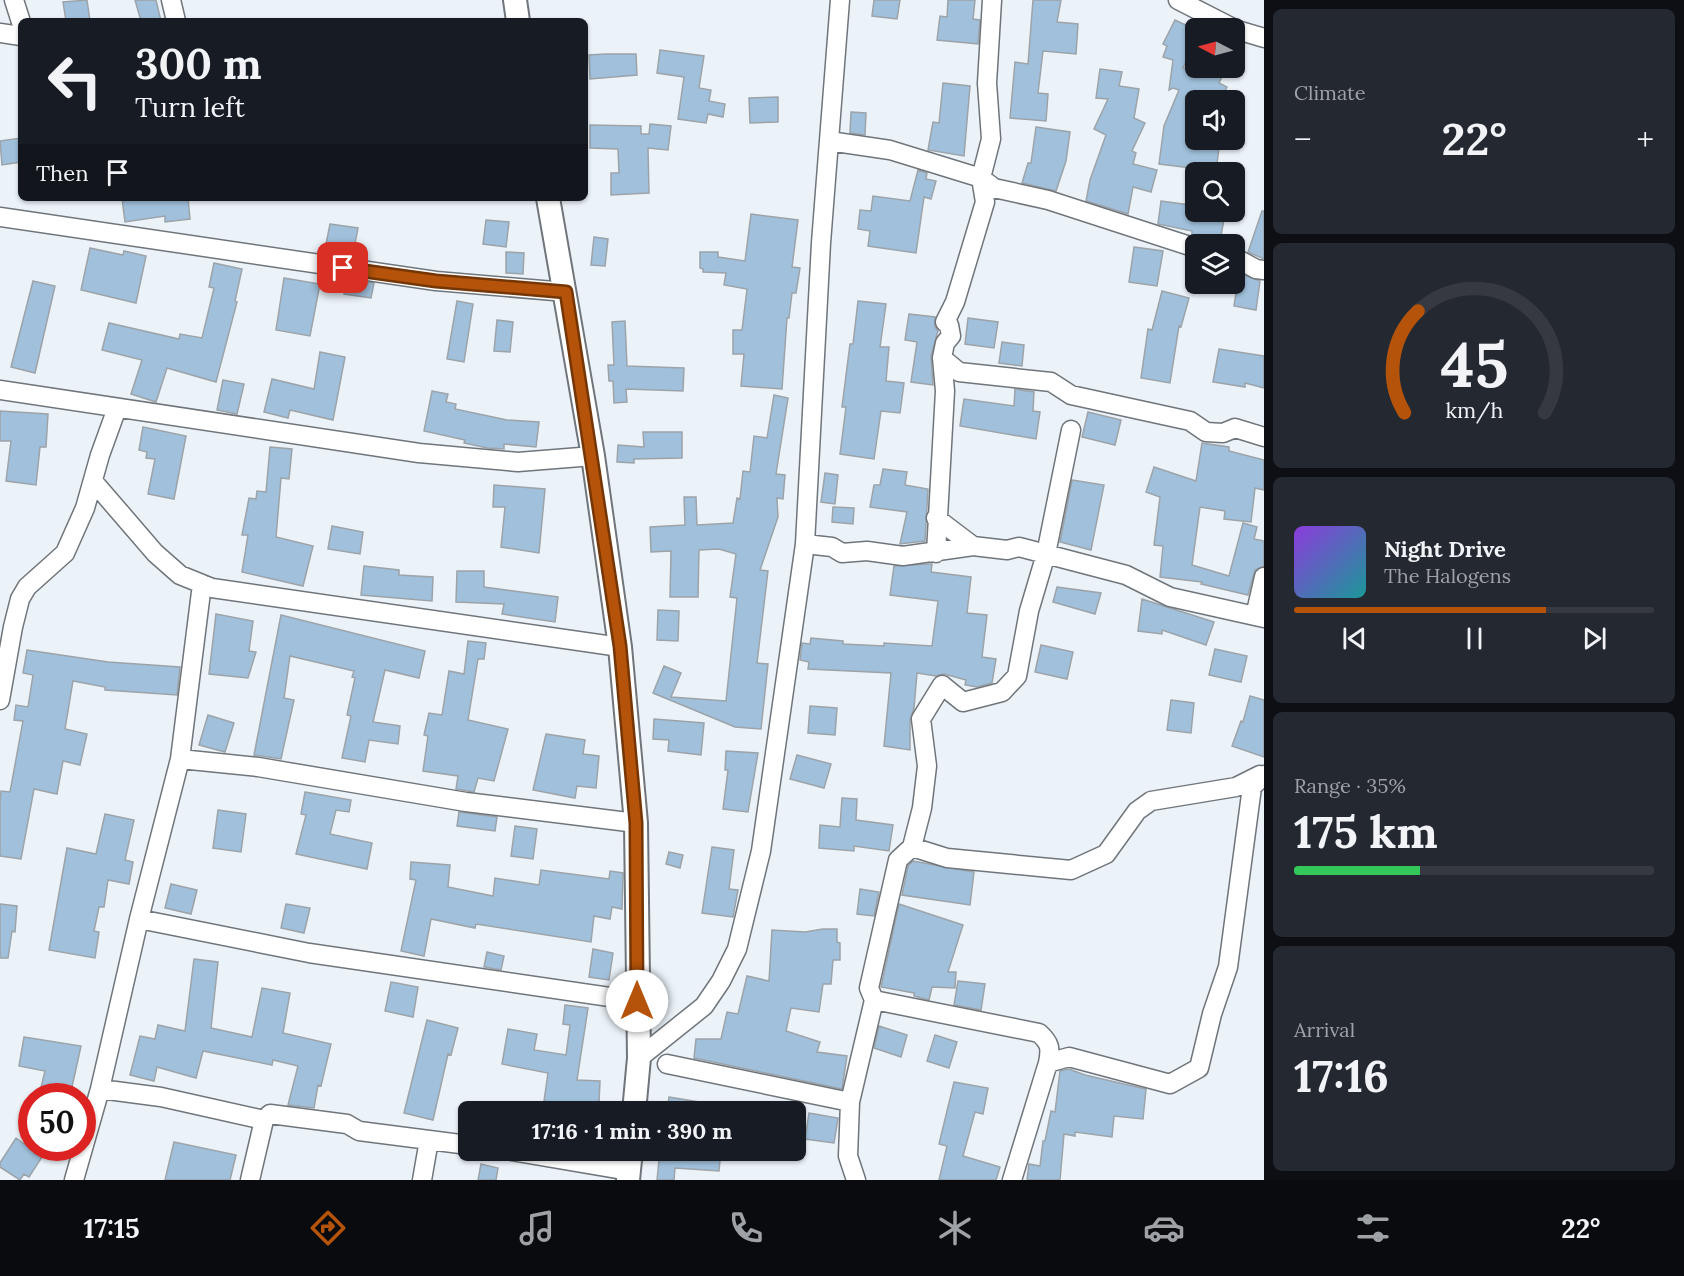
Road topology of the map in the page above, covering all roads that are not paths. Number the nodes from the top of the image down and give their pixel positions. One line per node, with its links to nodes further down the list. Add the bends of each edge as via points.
1 (14, 0): 7 (street)
2 (171, 0): 8 (street)
3 (515, 0): 9 (main road)
4 (840, 0): 15 (street)
5 (992, 0): 16 (street, via 987,83 991,139)
6 (1188, 2): 10 (street)
7 (20, 18)
8 (175, 18)
9 (518, 18)
10 (1215, 18)
11 (1245, 32): 14 (street)
12 (0, 33): 13 (street)
13 (18, 36)
14 (1264, 38)
15 (829, 141): 16 (street, via 890,150); 33 (street)
16 (981, 178): 19 (street, via 994,188); 23 (street, via 985,202 982,218 945,322 951,336)
17 (549, 201): 22 (main road)
18 (0, 218): 22 (street, via 436,281)
19 (1185, 244)
20 (1245, 263): 21 (street)
21 (1264, 270)
22 (566, 292): 30 (main road)
23 (942, 358): 24 (street); 26 (street)
24 (959, 372): 26 (street); 29 (street, via 1051,382 1071,396 1190,421 1206,432 1223,433 1235,428)
25 (0, 390): 27 (street)
26 (945, 391): 32 (street)
27 (117, 408): 30 (street, via 418,453 518,462); 31 (street)
28 (1071, 430): 36 (street)
29 (1264, 437)
30 (593, 456): 40 (main road)
31 (93, 481): 38 (street, via 155,553 180,575); 41 (street, via 65,553 27,587 21,599 12,627)
32 (936, 518): 34 (street); 35 (street)
33 (805, 544): 35 (street, via 832,547 842,553); 49 (street, via 761,851 737,949 704,1006)
34 (973, 546): 35 (street); 36 (street, via 1007,550 1019,547)
35 (936, 553)
36 (1046, 554): 39 (street, via 1126,575 1170,597); 45 (street, via 1029,611 1017,676 1002,692 963,702 942,685 921,719 927,766)
37 (1264, 577): 39 (street)
38 (202, 584): 40 (street); 42 (street)
39 (1260, 617)
40 (620, 646): 44 (main road)
41 (0, 700)
42 (180, 759): 44 (street); 46 (street)
43 (1264, 774): 45 (street, via 1236,787 1151,801 1137,811 1106,854 1071,870 947,858); 50 (street, via 1252,787 1228,967 1199,1068 1170,1084 1069,1057)
44 (636, 823): 48 (main road)
45 (912, 847): 47 (street, via 898,860 869,988)
46 (139, 919): 48 (street, via 309,953); 52 (street)
47 (874, 1000): 50 (street, via 1039,1033 1051,1049); 54 (street)
48 (637, 1001): 49 (main road)
49 (639, 1058): 53 (main road)
50 (1048, 1063): 64 (street)
51 (667, 1064): 54 (street)
52 (100, 1089): 55 (street, via 171,1099); 60 (street)
53 (635, 1101)
54 (850, 1102): 63 (street, via 848,1156)
55 (264, 1120): 56 (street, via 270,1114 285,1115 347,1124 359,1131); 61 (street)
56 (429, 1140): 57 (street); 62 (street)
57 (458, 1144)
58 (586, 1161): 59 (street)
59 (629, 1167)
60 (74, 1180)
61 (250, 1180)
62 (422, 1180)
63 (856, 1180)
64 (1012, 1180)

